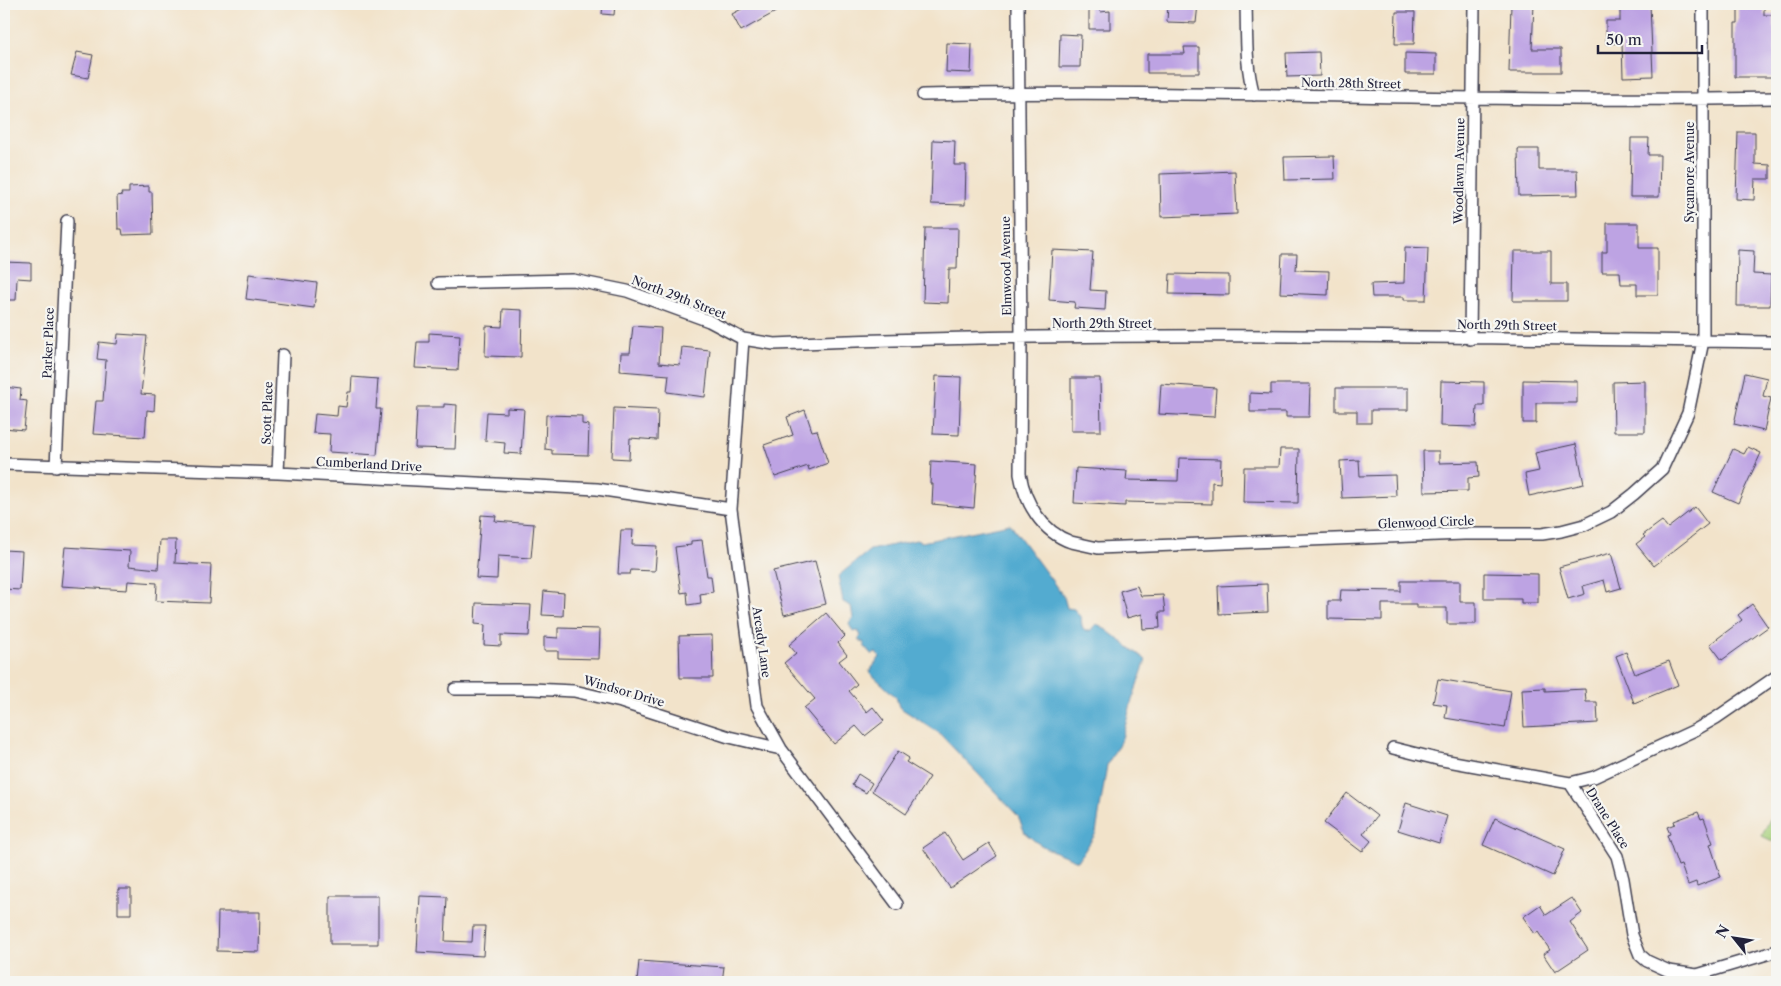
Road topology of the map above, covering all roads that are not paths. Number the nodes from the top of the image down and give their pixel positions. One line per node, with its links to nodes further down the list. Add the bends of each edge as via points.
1 (1018, 4): 5 (street, Elmwood Avenue)
2 (1246, 4): 7 (street, via 1249,79)
3 (1474, 4): 8 (street, Woodlawn Avenue)
4 (1703, 4): 10 (street, Sycamore Avenue)
5 (1018, 93): 6 (street, North 28th Street); 7 (street, North 28th Street); 13 (street, Elmwood Avenue)
6 (924, 95)
7 (1254, 95): 8 (street, North 28th Street)
8 (1474, 98): 10 (street, North 28th Street); 15 (street, Woodlawn Avenue)
9 (1777, 98): 10 (street, North 28th Street)
10 (1703, 100): 16 (street, Sycamore Avenue)
11 (66, 221): 20 (street, Parker Place)
12 (438, 283): 14 (street, North 29th Street, via 573,280 627,291 710,321)
13 (1021, 337): 14 (street, North 29th Street, via 774,344); 15 (street, North 29th Street); 23 (street, Elmwood Avenue, via 1020,474 1023,491)
14 (743, 339): 22 (street, Arcady Lane)
15 (1470, 339): 16 (street, North 29th Street)
16 (1703, 341): 17 (street, North 29th Street); 23 (street, Glenwood Circle, via 1688,413 1662,469 1610,512 1584,525 1542,534 1098,548 1070,542 1049,531)
17 (1777, 342)
18 (284, 355): 21 (street, Scott Place)
19 (4, 464): 20 (street, Cumberland Drive)
20 (56, 467): 21 (street, Cumberland Drive)
21 (278, 473): 22 (street, Cumberland Drive, via 597,489)
22 (731, 509): 27 (street, Arcady Lane, via 757,706)
23 (1042, 523)
24 (1777, 676): 28 (street, Drane Place, via 1695,730 1594,778)
25 (455, 690): 27 (street, Windsor Drive, via 574,691)
26 (1393, 748): 28 (street)
27 (782, 750): 29 (street, Arcady Lane)
28 (1570, 784): 30 (street, Drane Place, via 1617,856 1632,935 1640,954 1647,961 1669,971 1697,975)
29 (897, 904)
30 (1777, 951)

